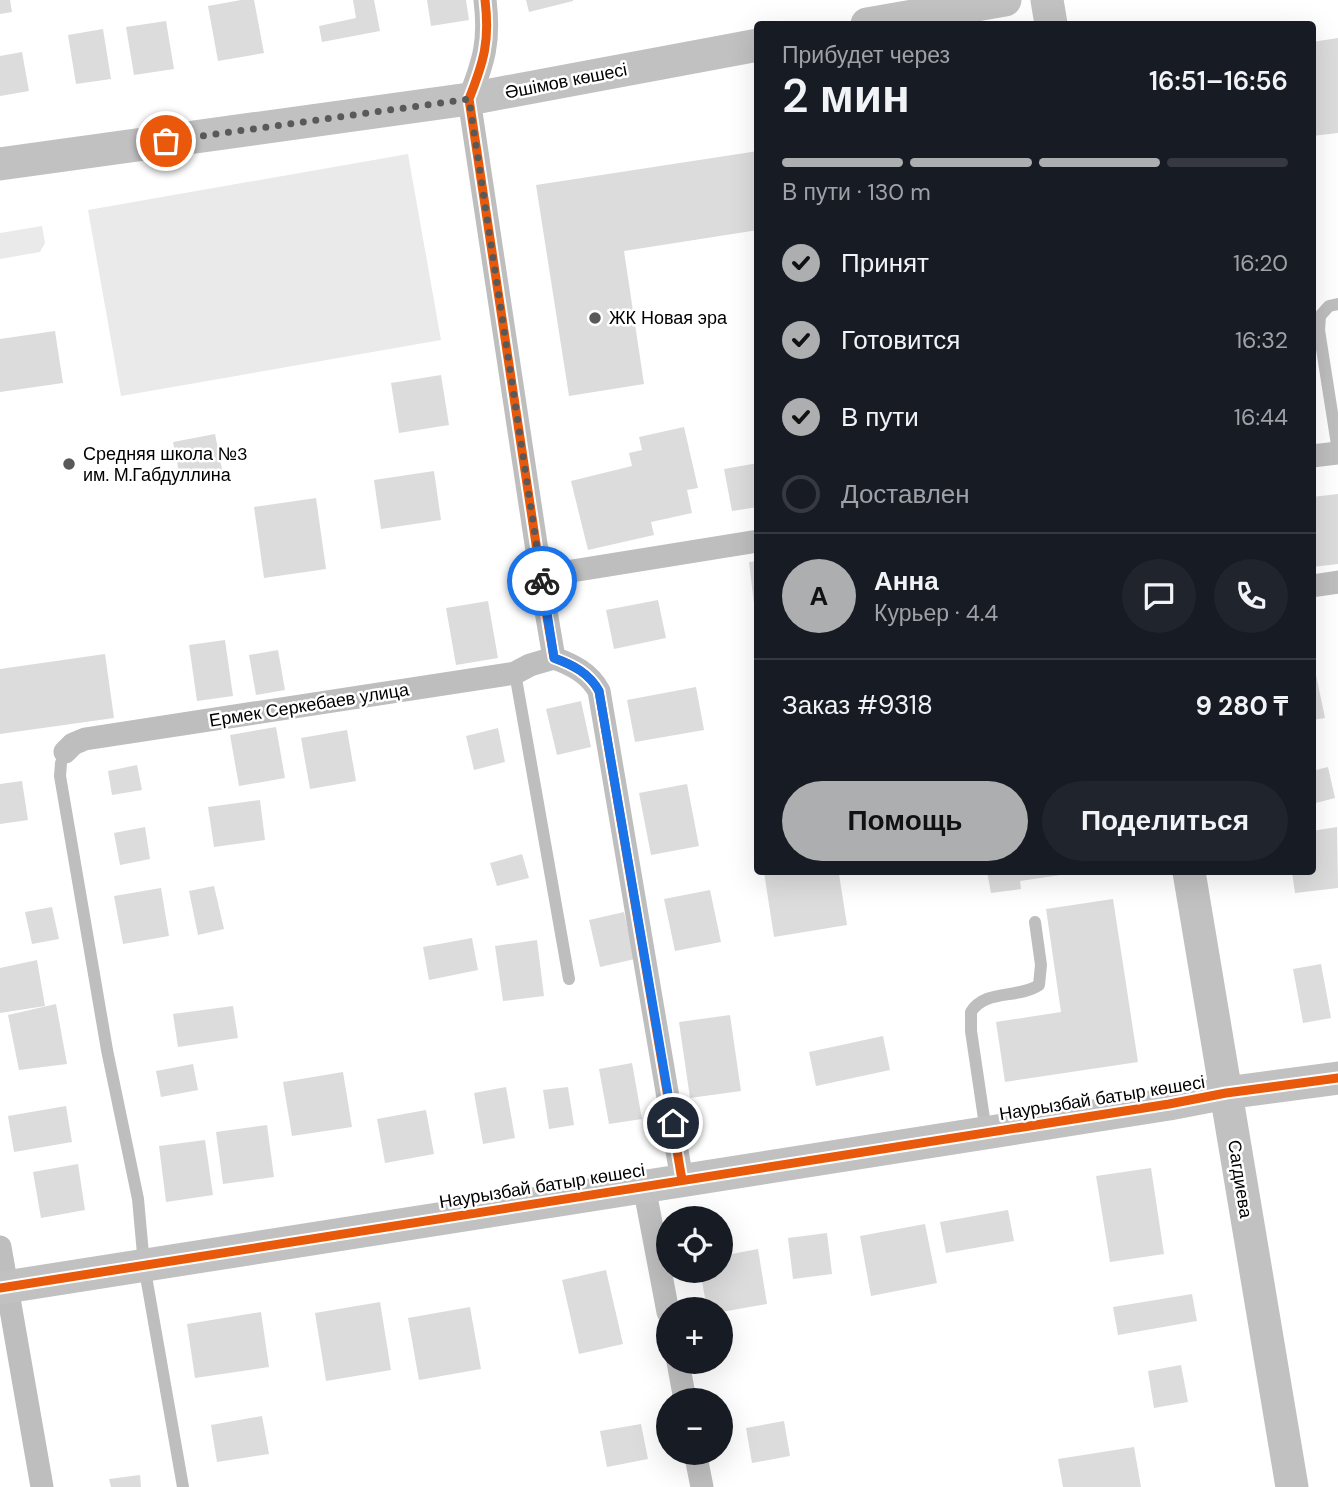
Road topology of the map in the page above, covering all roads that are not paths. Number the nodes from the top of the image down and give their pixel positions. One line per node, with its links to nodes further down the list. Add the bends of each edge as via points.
1 (485, 0): 7 (street, via 484,62)
2 (1005, 0): 4 (street)
3 (1047, 0): 5 (street)
4 (884, 21)
5 (1050, 21)
6 (754, 46): 7 (street, Әшімов көшесі)
7 (469, 99): 8 (street, Әшімов көшесі); 13 (street)
8 (0, 164)
9 (1338, 304): 10 (lane, via 1320,316 1319,330)
10 (1338, 452): 11 (street)
11 (1316, 455)
12 (754, 542): 13 (street)
13 (541, 576): 16 (street)
14 (1338, 582): 15 (street)
15 (1316, 585)
16 (554, 658): 17 (street, Ермек Серкебаев улица); 25 (street, via 585,674 599,691)
17 (515, 673): 18 (street, Ермек Серкебаев улица, via 85,739); 21 (lane)
18 (65, 752): 28 (lane, via 60,776 138,1199)
19 (1190, 875): 23 (street, Сагдиева)
20 (1035, 922): 24 (lane, via 1039,985 984,999 971,1012)
21 (569, 979)
22 (1338, 1078): 23 (street, Наурызбай батыр көшесі)
23 (1226, 1093): 24 (street, Наурызбай батыр көшесі); 35 (street, Сагдиева)
24 (986, 1133): 25 (street, Наурызбай батыр көшесі)
25 (682, 1180): 26 (street, Наурызбай батыр көшесі)
26 (644, 1186): 28 (street, Наурызбай батыр көшесі); 30 (street)
27 (0, 1247): 29 (street)
28 (144, 1265): 29 (street, Наурызбай батыр көшесі); 33 (lane)
29 (4, 1287): 32 (street)
30 (665, 1297)
31 (698, 1465): 34 (street)
32 (42, 1487)
33 (183, 1487)
34 (702, 1487)
35 (1292, 1487)

